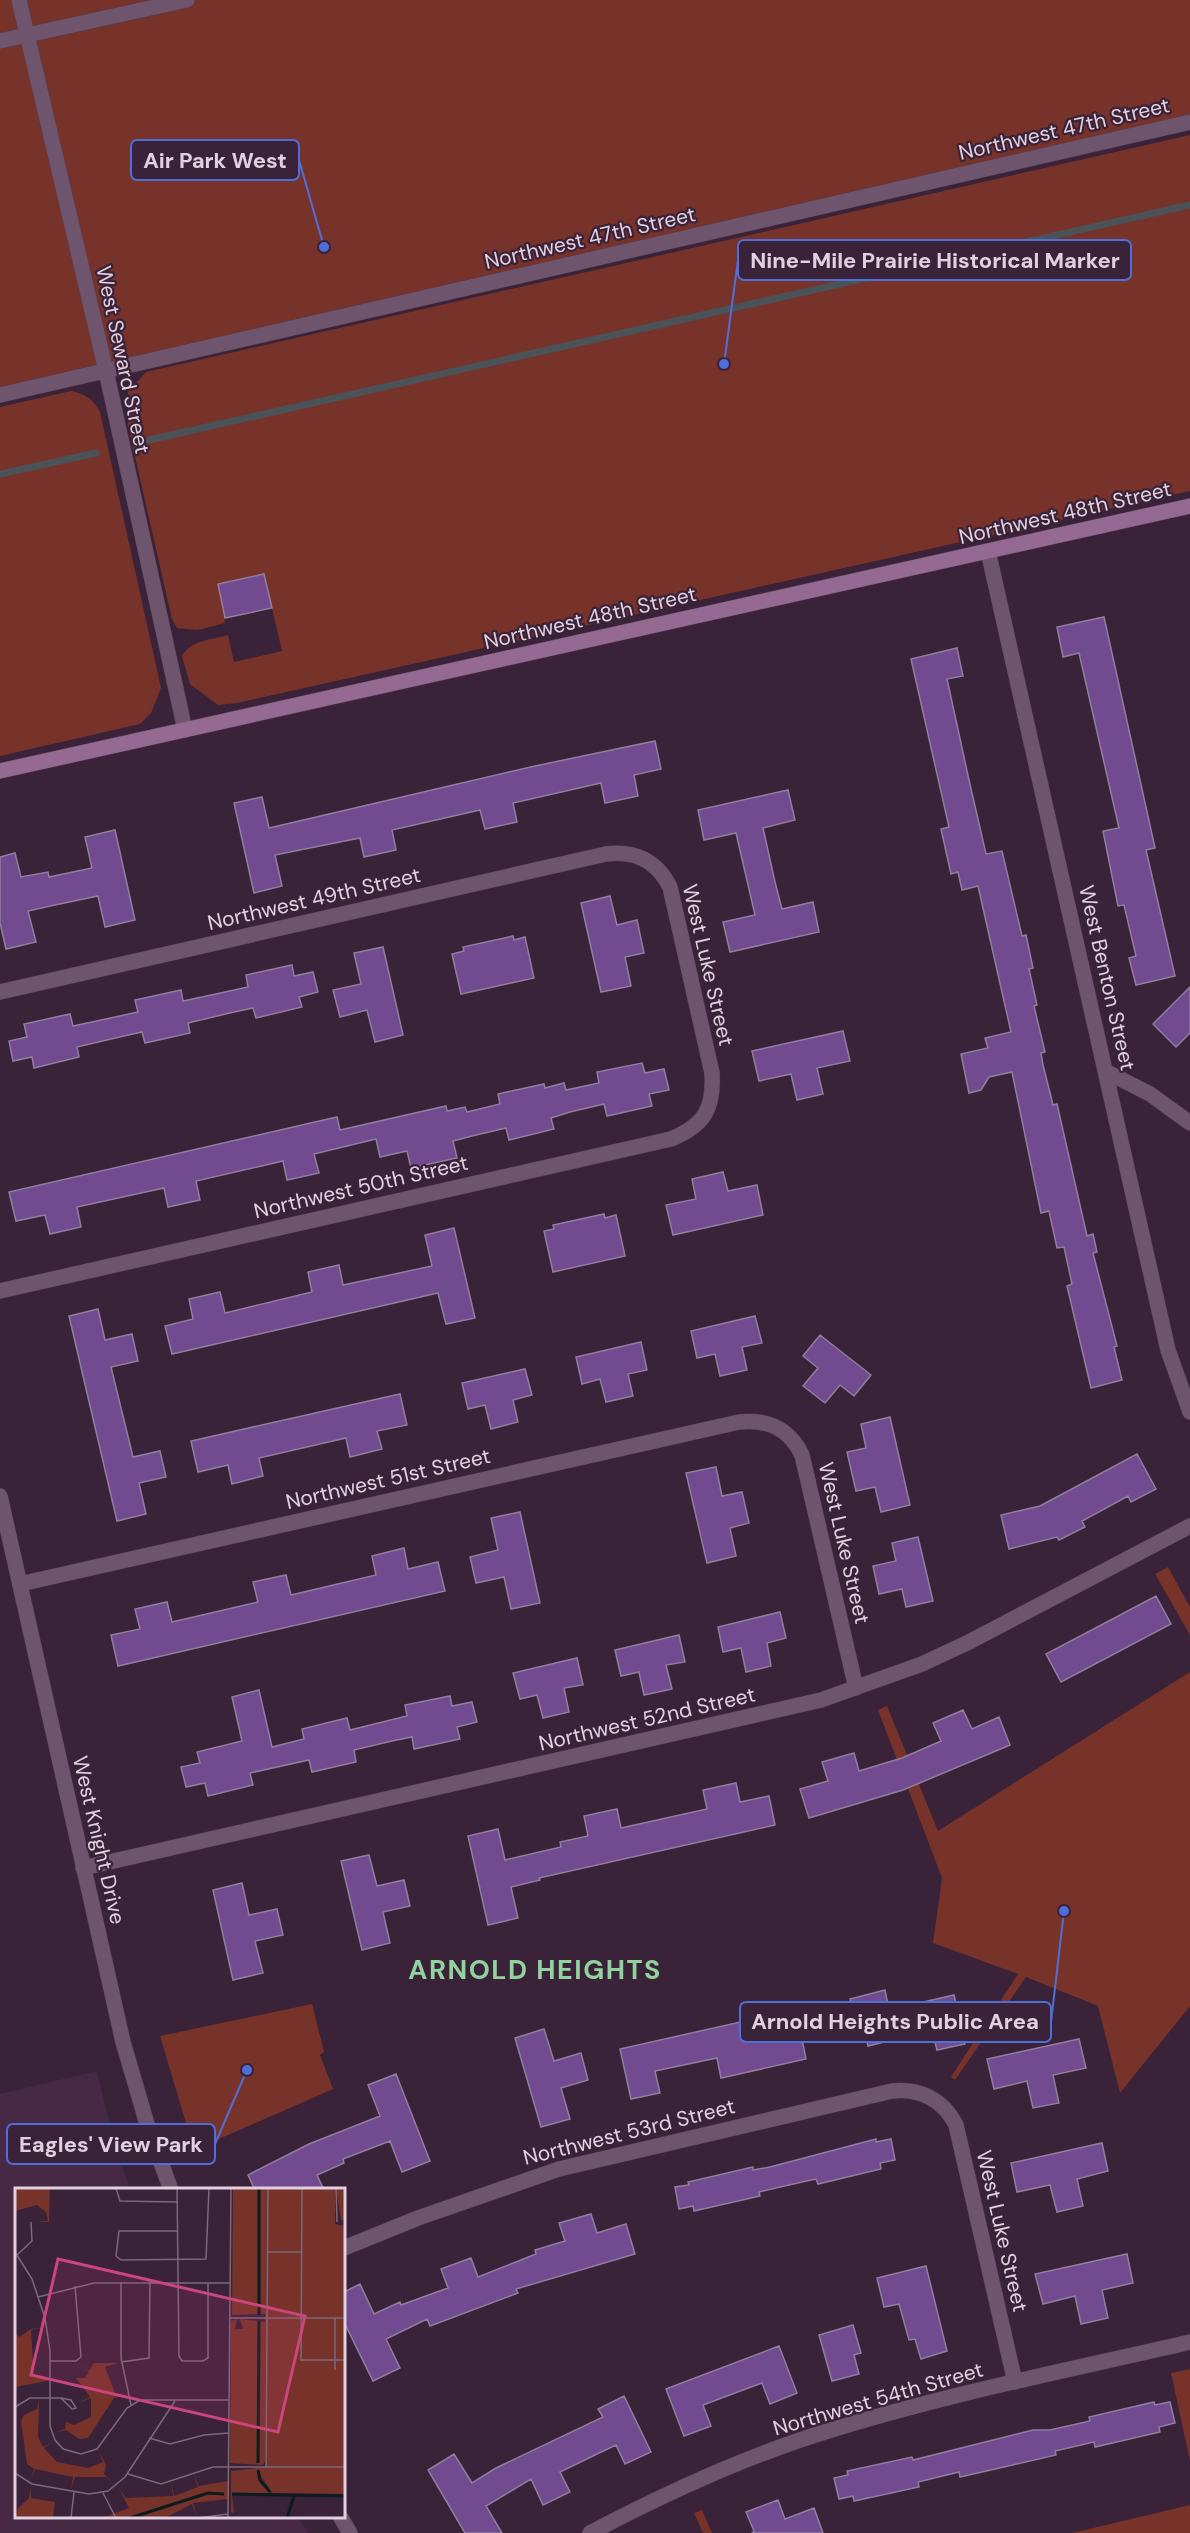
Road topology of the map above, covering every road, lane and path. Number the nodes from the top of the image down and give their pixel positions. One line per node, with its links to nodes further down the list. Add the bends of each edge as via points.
1 (19, 0): 3 (street, West Seward Street)
2 (187, 0): 3 (street)
3 (27, 35): 4 (street); 6 (street, West Seward Street)
4 (0, 41)
5 (1190, 122): 6 (street, Northwest 47th Street)
6 (106, 371): 7 (street, Northwest 47th Street); 10 (street, West Seward Street)
7 (0, 395)
8 (1190, 506): 9 (main road, Northwest 48th Street)
9 (988, 551): 10 (main road, Northwest 48th Street); 14 (street, West Benton Street)
10 (185, 730): 11 (main road, Northwest 48th Street)
11 (0, 771)
12 (639, 856): 13 (street, Northwest 49th Street, via 606,854); 15 (street, West Luke Street, via 660,871 673,895 712,1073)
13 (0, 992)
14 (1107, 1072): 16 (street, via 1150,1094); 18 (street, West Benton Street, via 1168,1350)
15 (712, 1098): 17 (street, Northwest 50th Street, via 698,1124 671,1139)
16 (1190, 1123)
17 (0, 1291)
18 (1190, 1412)
19 (766, 1423): 22 (street, Northwest 51st Street, via 739,1422); 23 (street, West Luke Street, via 793,1438 802,1455)
20 (0, 1496): 22 (street, West Knight Drive)
21 (1190, 1526): 23 (street, Northwest 52nd Street, via 969,1642)
22 (20, 1584): 24 (street, West Knight Drive)
23 (856, 1689): 24 (street, Northwest 52nd Street, via 786,1709)
24 (83, 1868): 26 (street, West Knight Drive, via 123,2042)
25 (931, 2098): 27 (street, Northwest 53rd Street, via 917,2091 892,2091 597,2158 499,2188); 29 (street, West Luke Street, via 952,2117 958,2134)
26 (170, 2188)
27 (345, 2248)
28 (1190, 2342): 29 (street, Northwest 54th Street)
29 (1015, 2382): 32 (street, Northwest 54th Street, via 826,2431 689,2485)
30 (341, 2518): 31 (street)
31 (350, 2533)
32 (591, 2533)

